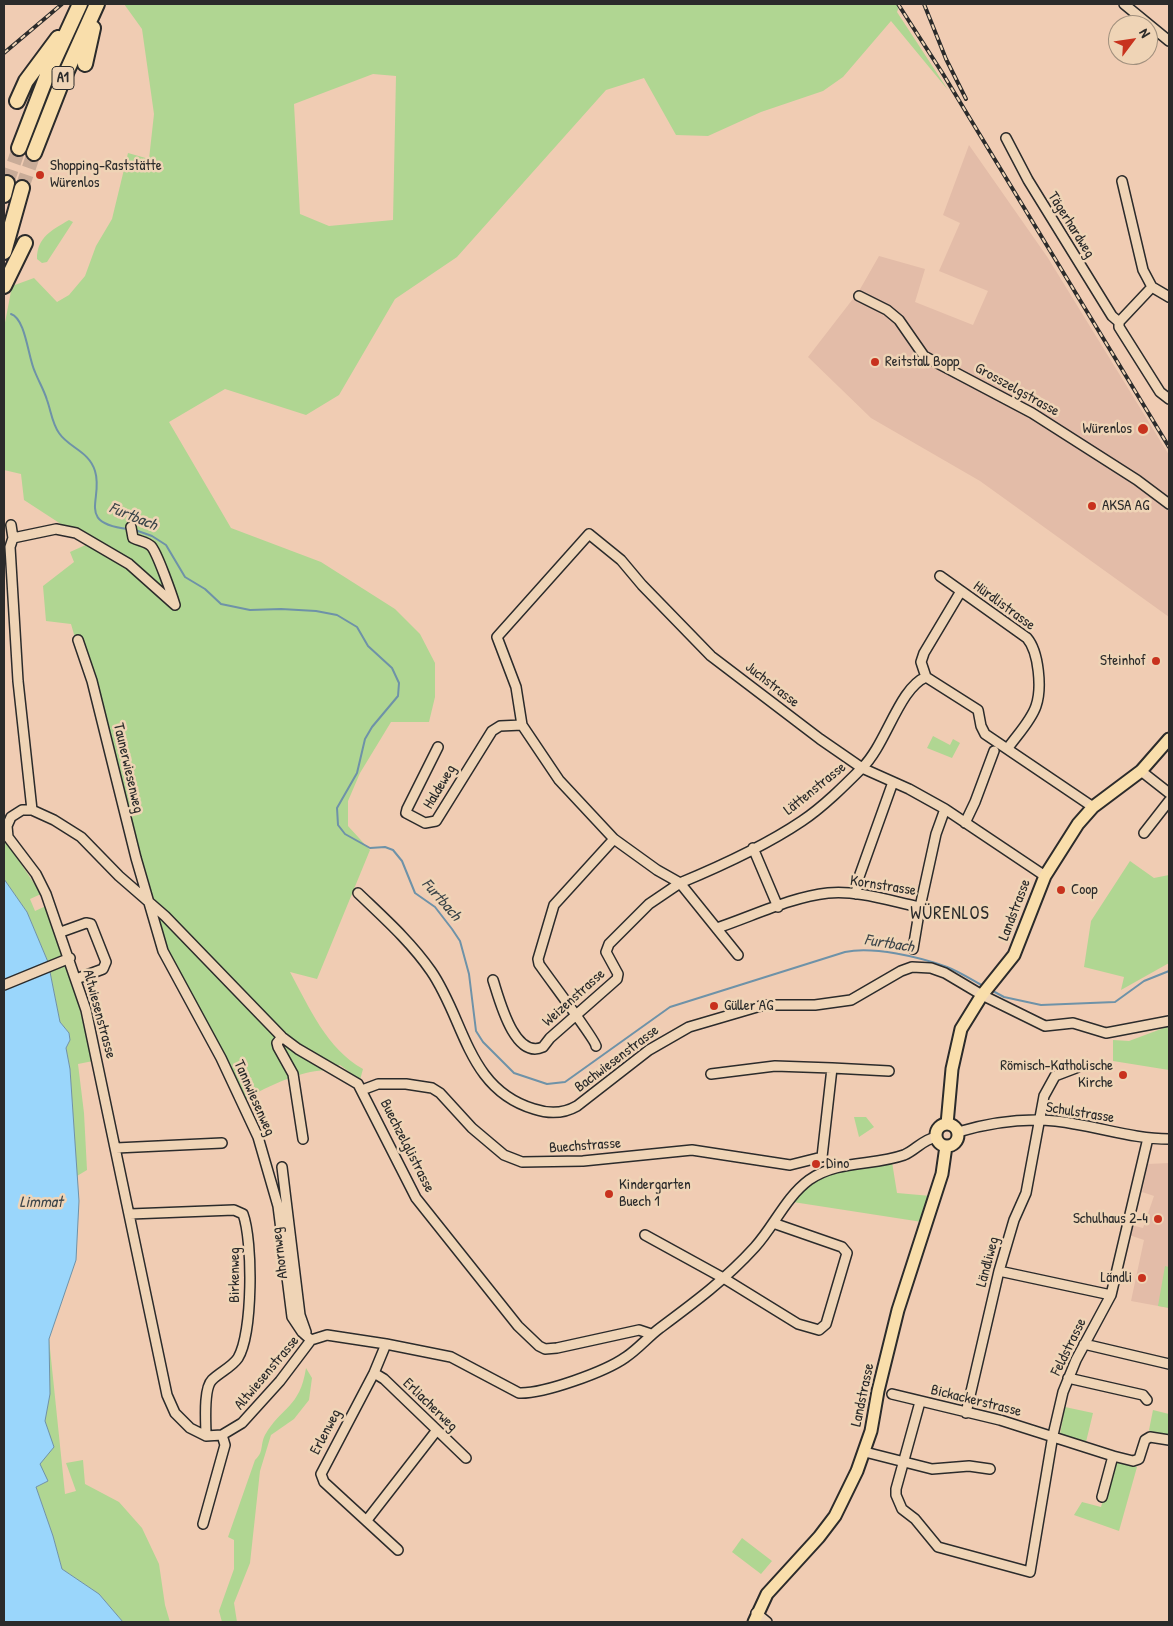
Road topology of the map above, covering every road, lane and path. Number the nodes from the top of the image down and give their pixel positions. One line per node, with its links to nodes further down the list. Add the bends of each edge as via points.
1 (80, 4): 4 (highway, A1)
2 (97, 4): 6 (highway); 10 (highway, A1)
3 (1124, 4): 5 (street)
4 (70, 24): 7 (highway, via 31,74); 9 (highway, A1)
5 (1169, 42)
6 (85, 64)
7 (17, 101)
8 (1006, 138): 19 (street, Tägerhardweg, via 1038,197 1112,316)
9 (19, 148)
10 (34, 153)
11 (1122, 180): 16 (street, via 1143,270)
12 (22, 188): 14 (highway)
13 (25, 242): 15 (highway)
14 (4, 252)
15 (4, 286)
16 (1152, 287): 18 (street); 19 (street)
17 (859, 296): 21 (street, Grosszelgstrasse, via 899,320 924,356 1032,413)
18 (1169, 297)
19 (1119, 322): 20 (street, Tägerhardweg, via 1119,327 1156,386)
20 (1169, 399)
21 (1169, 504)
22 (11, 525): 24 (street)
23 (131, 530): 24 (street, via 133,538 154,550 175,605 129,564 76,533 62,529)
24 (13, 538): 41 (street, via 10,547 18,681)
25 (940, 576): 26 (street, Hürdlistrasse)
26 (961, 591): 28 (street, via 924,653 921,662); 32 (street, Hürdlistrasse, via 1027,638 1036,654 1037,704)
27 (78, 640): 50 (street, Taunerwiesenweg, via 92,681)
28 (926, 677): 32 (street, via 975,707 985,734); 34 (street, Lättenstrasse, via 913,685 878,748)
29 (522, 725): 31 (street, Haldeweg, via 508,725 492,731 436,821 426,823 406,813 406,809); 34 (street, Juchstrasse, via 514,677 497,637 590,534 621,560 712,656); 44 (street, via 559,780)
30 (1169, 740): 35 (main road, Landstrasse)
31 (438, 748)
32 (1008, 748): 39 (street)
33 (994, 751): 42 (street)
34 (862, 768): 36 (street, Juchstrasse); 45 (street, Lättenstrasse, via 802,821)
35 (1141, 770): 37 (street); 39 (main road, Landstrasse)
36 (893, 782): 40 (street, Juchstrasse); 49 (street)
37 (1169, 793)
38 (1169, 801): 43 (street)
39 (1093, 807): 46 (main road, Landstrasse, via 1078,824)
40 (945, 809): 42 (street, Juchstrasse); 52 (street, Kornstrasse, via 936,834)
41 (32, 810): 50 (street, Buechzelglistrasse, via 74,832); 54 (street, via 14,814 8,822 7,833 40,881)
42 (964, 823): 46 (street, Juchstrasse)
43 (1144, 833)
44 (614, 839): 47 (street); 62 (street, via 554,904 538,959 538,964)
45 (753, 848): 47 (street, Lättenstrasse); 51 (street)
46 (1045, 876): 61 (main road, Landstrasse, via 1014,955)
47 (680, 883): 53 (street); 62 (street, Weizenstrasse, via 649,904 609,944 606,952 618,974 616,979 594,996)
48 (358, 893): 61 (street, Bachwiesenstrasse, via 415,949 432,973 483,1075 504,1096 548,1113 564,1112 577,1106 675,1034 745,1010 778,1004 815,1005 851,1000 901,971 917,966 945,973)
49 (856, 894): 51 (street, Kornstrasse, via 808,896); 52 (street, Kornstrasse)
50 (150, 903): 64 (street, Buechzelglistrasse); 91 (street, Tannwiesenweg, via 170,968 221,1058 258,1137 278,1206 292,1317)
51 (778, 907): 53 (street, Kornstrasse)
52 (920, 907): 55 (street)
53 (717, 928): 56 (street)
54 (61, 932): 57 (street); 58 (street, via 91,924 106,962 103,969)
55 (913, 950)
56 (738, 955)
57 (70, 958): 58 (street, Altwiesenstrasse); 60 (street)
58 (76, 979): 80 (street, Altwiesenstrasse, via 92,1034)
59 (493, 980): 62 (street, Weizenstrasse, via 511,1031 525,1045 543,1047)
60 (4, 985)
61 (987, 992): 63 (street, Bachwiesenstrasse, via 1044,1026 1073,1023 1106,1033); 72 (main road, Landstrasse, via 961,1029 952,1070)
62 (576, 1017): 65 (street)
63 (1169, 1021)
64 (282, 1037): 70 (street, Buechzelglistrasse, via 313,1059 351,1079); 76 (street, via 277,1044 293,1074)
65 (596, 1046)
66 (832, 1068): 68 (street); 69 (street, via 775,1066); 81 (street)
67 (1076, 1068): 71 (street, Ländliweg, via 1055,1076 1044,1096)
68 (889, 1071)
69 (711, 1074)
70 (362, 1090): 81 (street, Buechstrasse, via 378,1084 432,1088 504,1155 522,1162 583,1161 692,1150 790,1166); 90 (street, Buechzelglistrasse, via 416,1198 518,1326 539,1346 557,1348 639,1330)
71 (1038, 1120): 73 (street, Schulstrasse, via 1006,1122); 75 (street, Schulstrasse); 87 (street, Ländliweg, via 1026,1193 1014,1220)
72 (947, 1124): 73 (main road); 74 (main road, via 940,1126)
73 (958, 1132): 79 (main road, via 955,1142)
74 (936, 1137): 79 (main road); 83 (street, via 925,1140 904,1155)
75 (1148, 1138): 77 (street, Schulstrasse); 89 (street, Feldstrasse)
76 (303, 1139)
77 (1169, 1139)
78 (222, 1143): 80 (street)
79 (946, 1146): 106 (main road, Landstrasse, via 942,1174 898,1310)
80 (116, 1148): 84 (street, Altwiesenstrasse)
81 (822, 1157): 83 (street)
82 (282, 1166): 91 (street, Ahornweg, via 300,1315)
83 (830, 1170): 85 (street, via 798,1189)
84 (130, 1214): 104 (street, Altwiesenstrasse, via 167,1395 181,1420); 104 (street, Birkenweg, via 234,1210 243,1214 247,1224 250,1303 242,1350 233,1364 208,1386)
85 (773, 1223): 88 (street); 88 (street, via 842,1246 847,1253 826,1324 819,1330 798,1324)
86 (644, 1235): 88 (street)
87 (999, 1272): 89 (street); 100 (street, Ländliweg)
88 (725, 1279): 90 (street)
89 (1111, 1295): 93 (street, Feldstrasse)
90 (651, 1334): 92 (street, Altwiesenstrasse, via 626,1357 609,1367 586,1377 525,1393 513,1392 450,1357)
91 (309, 1338): 92 (street, Altwiesenstrasse, via 327,1335); 102 (street, Altwiesenstrasse, via 280,1381 242,1423)
92 (386, 1344): 95 (street, Erlenweg)
93 (1084, 1344): 94 (street); 96 (street, Feldstrasse)
94 (1169, 1364)
95 (374, 1373): 101 (street, Erliacherweg); 112 (street, Erlenweg, via 321,1474 324,1482)
96 (1068, 1378): 98 (street, via 1143,1395); 103 (street, Feldstrasse)
97 (892, 1394): 99 (street, Bickackerstrasse)
98 (1148, 1400)
99 (920, 1402): 100 (street, Bickackerstrasse); 109 (street)
100 (966, 1413): 103 (street, Bickackerstrasse)
101 (437, 1430): 108 (street, Erliacherweg); 112 (street)
102 (222, 1435): 104 (street, Altwiesenstrasse); 113 (street, via 225,1446)
103 (1053, 1435): 107 (street, Bickackerstrasse); 109 (street, Feldstrasse, via 1030,1572 947,1550 933,1543 898,1502 896,1489)
104 (206, 1436)
105 (1169, 1440): 107 (street, Bickackerstrasse, via 1150,1437 1145,1440 1139,1459 1133,1461)
106 (865, 1452): 109 (street); 115 (main road, Landstrasse, via 835,1516 772,1587)
107 (1113, 1456): 111 (street)
108 (466, 1458)
109 (903, 1463): 110 (street, via 932,1469 969,1466)
110 (990, 1469)
111 (1102, 1497)
112 (367, 1520): 114 (street, Erlenweg)
113 (203, 1524)
114 (398, 1550)
115 (755, 1618): 116 (street)
116 (767, 1622)

